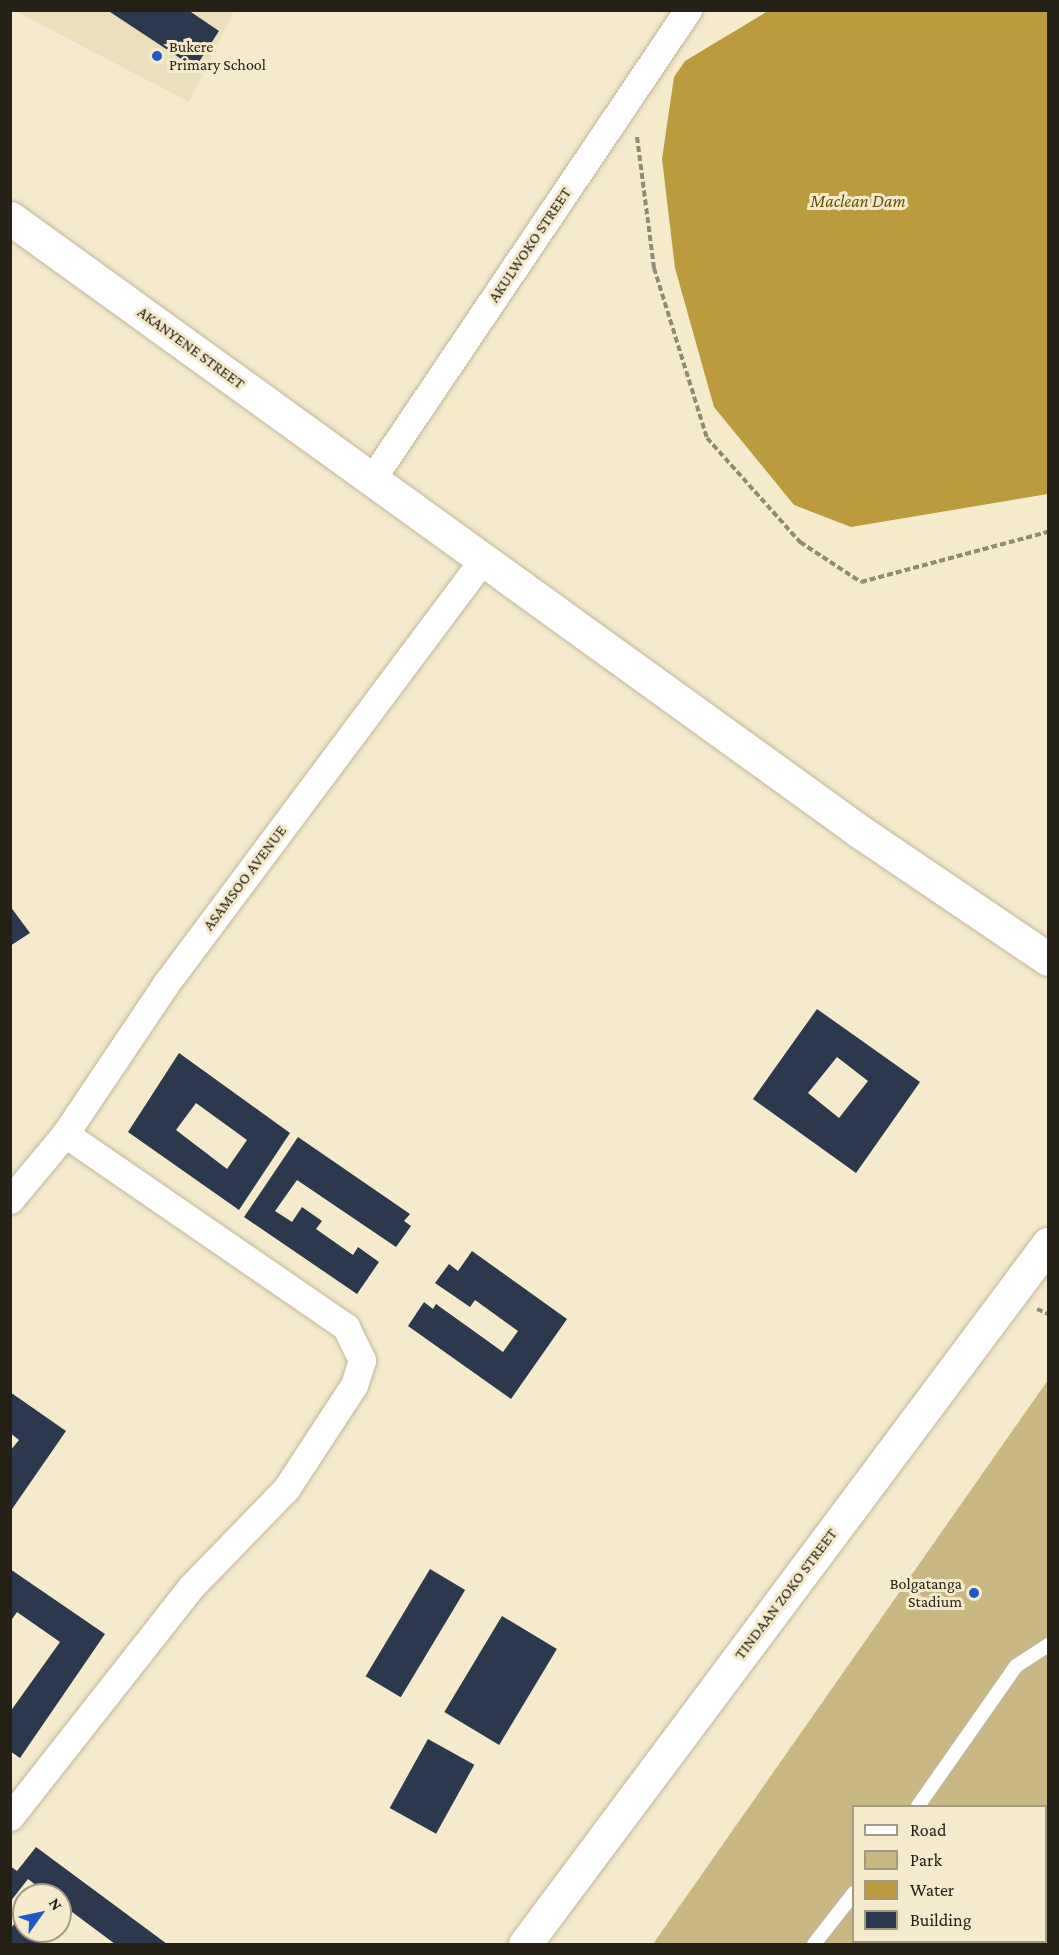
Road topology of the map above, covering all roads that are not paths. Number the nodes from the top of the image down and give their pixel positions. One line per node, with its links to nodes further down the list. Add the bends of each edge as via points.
1 (688, 10): 3 (street, AKULWOKO STREET)
2 (10, 218): 3 (street, AKANYENE STREET)
3 (372, 478): 4 (street, AKANYENE STREET)
4 (484, 558): 5 (street, AKANYENE STREET, via 859,831); 6 (street, ASAMSOO AVENUE, via 165,985)
5 (1048, 958)
6 (65, 1134): 7 (street, ASAMSOO AVENUE); 11 (street, via 346,1326 362,1360 354,1385 286,1490 190,1588)
7 (10, 1200)
8 (1048, 1244): 13 (street, TINDAAN ZOKO STREET)
9 (1048, 1645): 10 (lane, via 1016,1666)
10 (919, 1805)
11 (10, 1817)
12 (852, 1896): 14 (lane)
13 (525, 1944)
14 (814, 1944)

